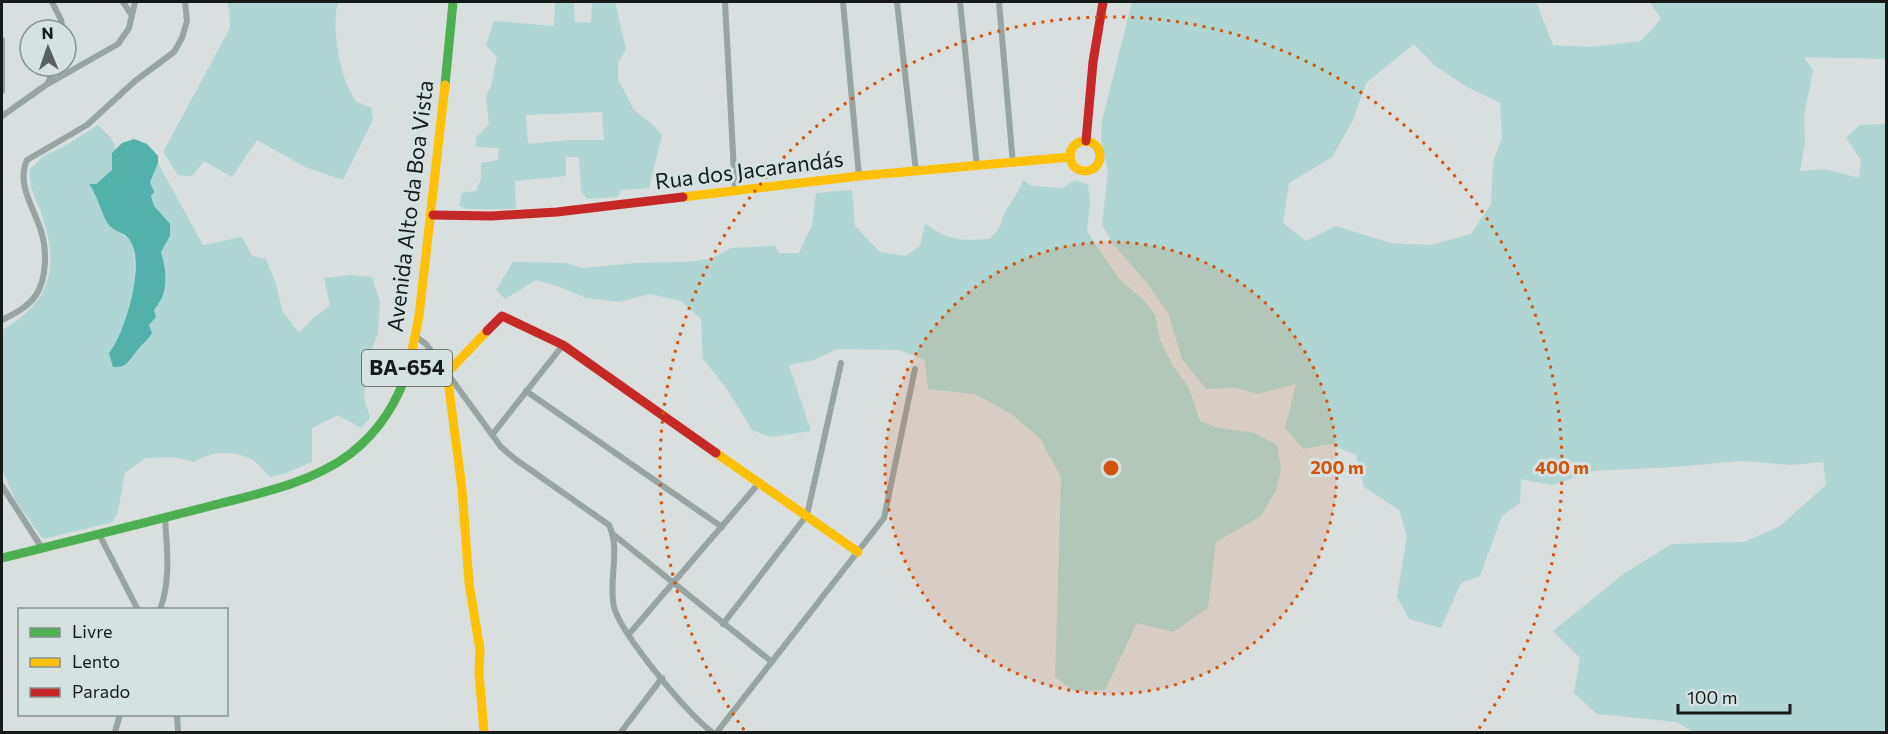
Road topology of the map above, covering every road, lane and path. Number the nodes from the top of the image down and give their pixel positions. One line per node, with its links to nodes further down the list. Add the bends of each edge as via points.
1 (52, 2): 13 (street)
2 (123, 2): 12 (street)
3 (135, 2): 12 (street)
4 (184, 2): 27 (street, via 187,21 174,52 87,125 27,160 22,175 44,243 43,272 36,296)
5 (453, 2): 26 (street, Avenida Alto da Boa Vista / BA-654)
6 (725, 2): 25 (street)
7 (843, 2): 24 (street)
8 (897, 2): 23 (street)
9 (960, 2): 22 (street)
10 (999, 2): 21 (street)
11 (1103, 2): 19 (street)
12 (131, 15): 16 (street, via 129,28 118,44)
13 (58, 18)
14 (2, 40): 17 (street)
15 (50, 78): 16 (street)
16 (46, 85): 18 (street)
17 (2, 91)
18 (2, 116)
19 (1086, 141): 20 (street, via 1074,146); 20 (street, via 1100,151 1096,167 1080,171)
20 (1070, 158): 21 (street, Rua dos Jacarandás)
21 (1013, 164): 22 (street, Rua dos Jacarandás)
22 (977, 166): 23 (street, Rua dos Jacarandás)
23 (916, 171): 24 (street, Rua dos Jacarandás)
24 (859, 176): 25 (street, Rua dos Jacarandás)
25 (735, 191): 26 (street, Rua dos Jacarandás, via 557,212)
26 (433, 215): 28 (street, Avenida Alto da Boa Vista / BA-654)
27 (2, 320)
28 (415, 336): 32 (street, via 426,344); 38 (street, Avenida Alto da Boa Vista / BA-654, via 405,378 387,416 352,452 299,481)
29 (563, 345): 32 (street, via 502,316); 33 (street); 35 (street)
30 (841, 363): 37 (street)
31 (915, 369): 43 (street, via 884,518)
32 (447, 373): 34 (street); 56 (street, via 480,650)
33 (526, 391): 34 (street); 39 (street)
34 (492, 435): 41 (street, via 515,459 609,525)
35 (760, 482): 37 (street); 39 (street)
36 (2, 486): 42 (street)
37 (807, 515): 43 (street); 48 (street)
38 (165, 518): 40 (street, Avenida Alto da Boa Vista / BA-654); 47 (street, via 168,568)
39 (722, 527): 45 (street)
40 (99, 534): 42 (street, BA-654); 46 (street)
41 (614, 535): 45 (street); 49 (street, via 612,591 615,609)
42 (42, 548): 44 (street, BA-654)
43 (858, 552): 50 (street)
44 (2, 558)
45 (673, 583): 48 (street); 49 (street)
46 (137, 608)
47 (160, 608)
48 (723, 624): 50 (street)
49 (629, 634): 51 (street)
50 (772, 662): 58 (street)
51 (662, 678): 57 (street); 58 (street, via 701,724)
52 (119, 716): 54 (street)
53 (177, 716): 55 (street)
54 (115, 732)
55 (178, 732)
56 (484, 732)
57 (621, 732)
58 (715, 732)

